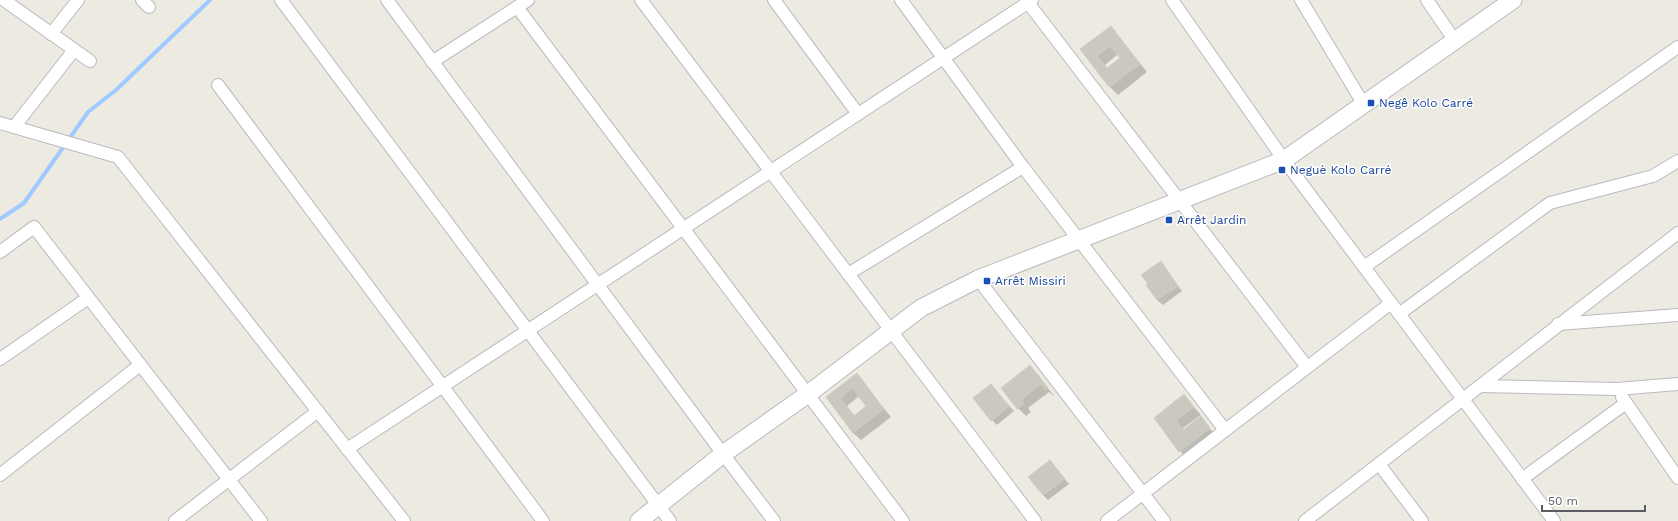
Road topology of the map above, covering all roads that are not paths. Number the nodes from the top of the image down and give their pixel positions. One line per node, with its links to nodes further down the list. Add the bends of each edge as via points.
1 (4, 0): 15 (street)
2 (78, 0): 15 (street)
3 (281, 0): 45 (street)
4 (387, 0): 21 (street)
5 (528, 0): 14 (street)
6 (641, 0): 30 (street)
7 (774, 0): 24 (street)
8 (901, 0): 19 (street)
9 (1172, 0): 27 (street)
10 (1301, 0): 23 (street)
11 (1427, 0): 16 (street)
12 (1513, 0): 16 (street)
13 (1029, 1): 19 (street); 31 (street)
14 (517, 7): 21 (street); 32 (street)
15 (52, 34): 18 (street)
16 (1455, 41): 23 (street)
17 (1678, 47): 36 (street)
18 (74, 50): 20 (street); 26 (street)
19 (944, 58): 24 (street); 29 (street)
20 (90, 61)
21 (432, 62): 39 (street)
22 (218, 85): 51 (street)
23 (1364, 104): 27 (street)
24 (858, 114): 30 (street)
25 (0, 123): 26 (street)
26 (14, 127): 57 (street, via 118,157)
27 (1284, 160): 31 (street); 36 (street)
28 (1678, 161): 42 (street, via 1653,176 1550,203)
29 (1023, 167): 34 (street); 37 (street)
30 (771, 171): 32 (street); 37 (street)
31 (1180, 201): 34 (street); 49 (street)
32 (684, 228): 39 (street); 54 (street)
33 (1678, 233): 44 (street)
34 (1079, 240): 38 (street); 58 (street)
35 (0, 252): 40 (street, via 34,227)
36 (1364, 267): 41 (street)
37 (848, 274): 46 (street)
38 (978, 279): 46 (street, via 921,308); 66 (street)
39 (598, 284): 45 (street); 60 (street)
40 (88, 298): 47 (street); 48 (street)
41 (1391, 303): 42 (street); 49 (street)
42 (1399, 314): 55 (street)
43 (1678, 315): 44 (street)
44 (1558, 324): 52 (street)
45 (528, 330): 51 (street); 67 (street)
46 (892, 331): 54 (street); 76 (street)
47 (0, 359)
48 (140, 365): 62 (street); 64 (street)
49 (1307, 367): 58 (street)
50 (1678, 384): 53 (street)
51 (442, 386): 59 (street); 71 (street)
52 (1480, 386): 53 (street); 55 (street)
53 (1617, 389): 56 (street)
54 (808, 394): 60 (street); 75 (street)
55 (1463, 399): 61 (street); 65 (street)
56 (1626, 403): 63 (street); 65 (street)
57 (318, 412): 59 (street); 64 (street)
58 (1225, 430): 66 (street)
59 (347, 449): 70 (street)
60 (723, 454): 67 (street); 74 (street)
61 (1379, 464): 79 (street); 80 (street)
62 (0, 475)
63 (1678, 478)
64 (229, 479): 68 (street); 69 (street)
65 (1522, 479): 81 (street)
66 (1143, 493): 77 (street); 78 (street)
67 (658, 506): 72 (street); 73 (street)
68 (175, 521)
69 (261, 521)
70 (404, 521)
71 (542, 521)
72 (640, 521)
73 (670, 521)
74 (774, 521)
75 (903, 521)
76 (1035, 521)
77 (1107, 521)
78 (1164, 521)
79 (1305, 521)
80 (1422, 521)
81 (1554, 521)

